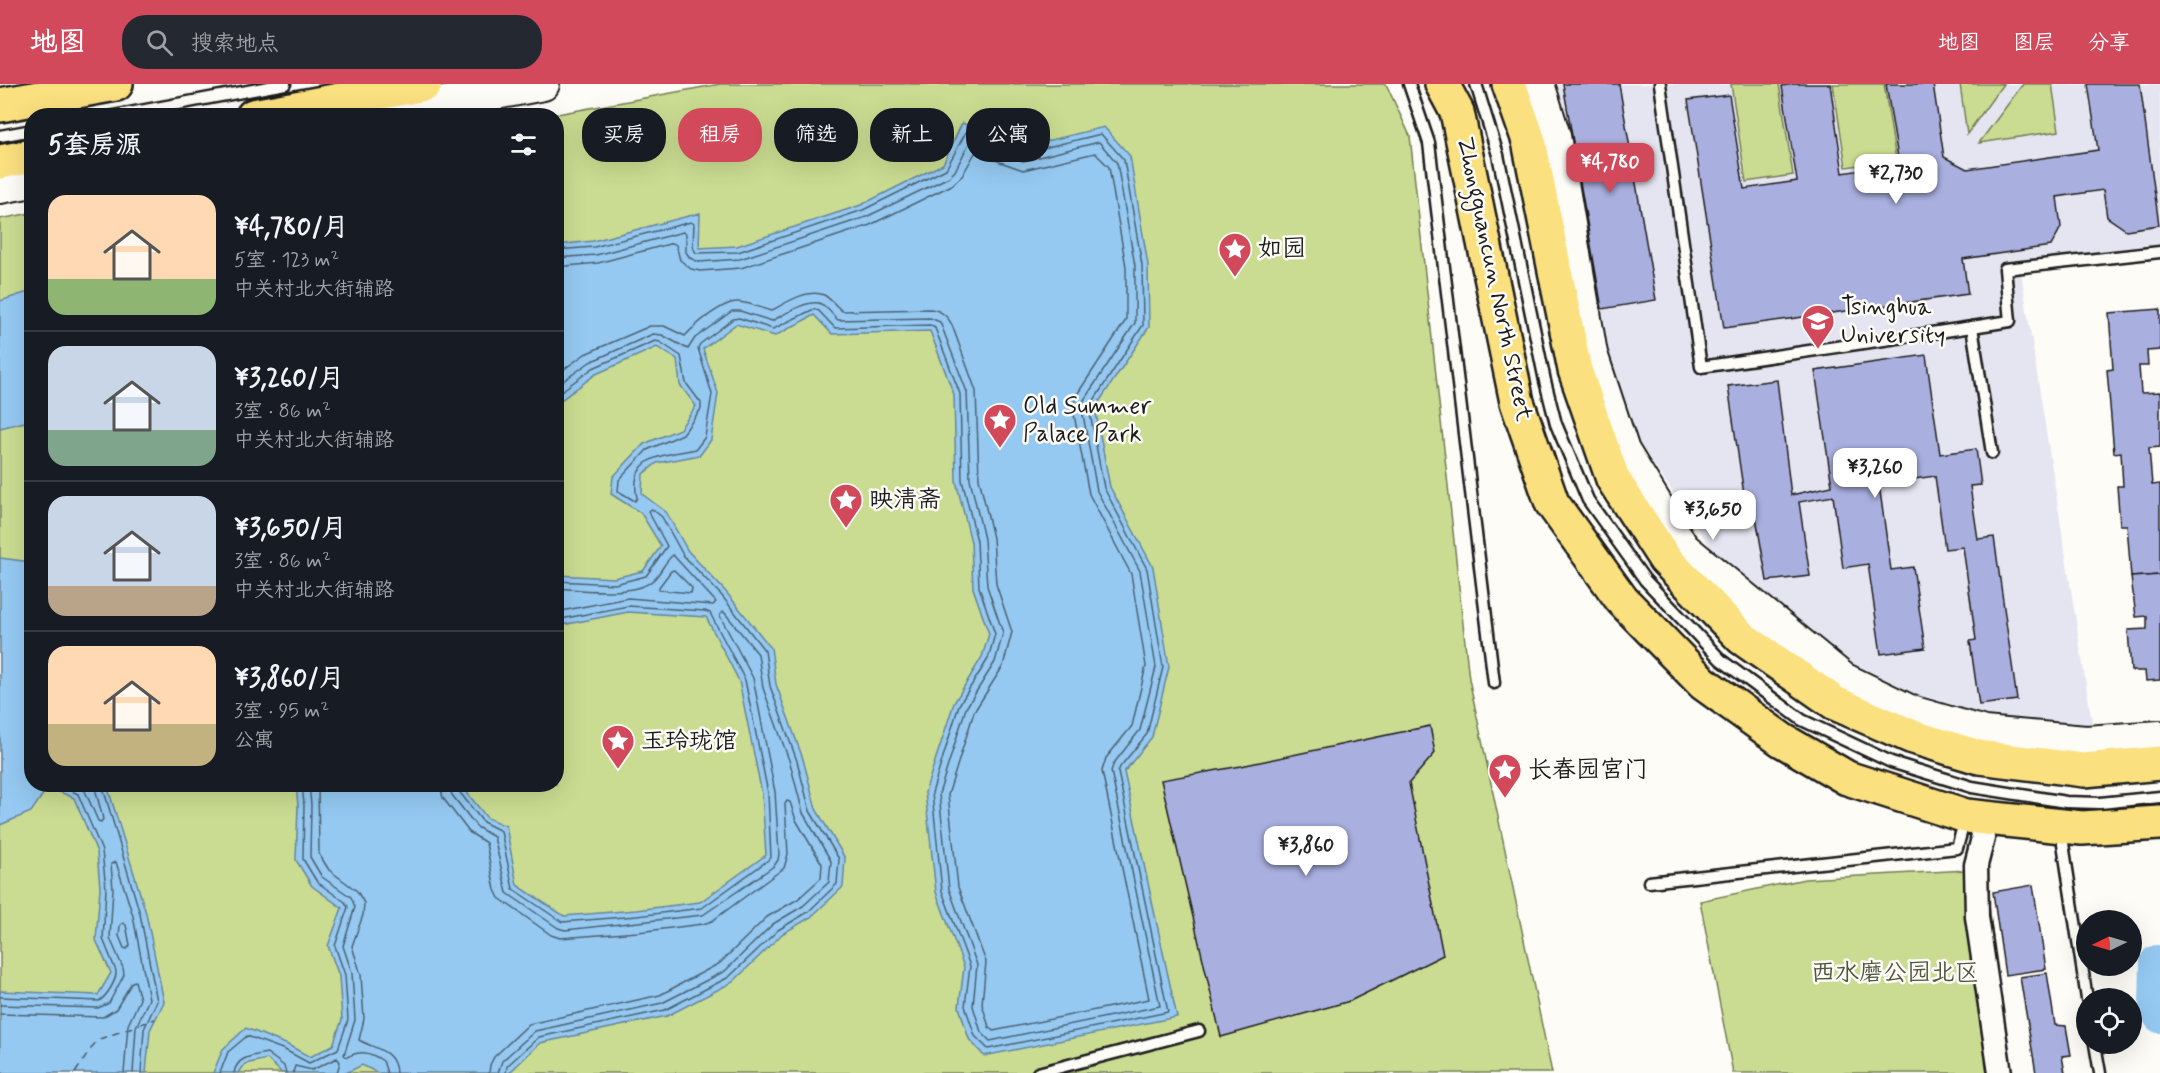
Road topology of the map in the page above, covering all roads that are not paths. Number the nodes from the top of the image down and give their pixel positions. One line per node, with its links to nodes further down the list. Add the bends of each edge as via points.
1 (116, 84): 11 (main road)
2 (285, 84): 13 (lane)
3 (424, 84): 14 (main road)
4 (543, 84): 15 (street)
5 (1409, 84): 25 (lane, via 1429,143)
6 (1442, 84): 29 (main road, Zhongguancun North Street, via 1457,112 1517,402 1552,503 1622,600 1703,683 1782,740 1847,778)
7 (1476, 84): 28 (lane, Zhongguancun North Street, via 1498,155 1556,424 1588,500 1646,580 1720,660 1802,720 1891,762 1972,787 2066,802)
8 (1509, 84): 27 (main road, via 1529,141 1575,370 1613,479 1665,559 1742,638 1835,703 1913,737 1978,757 2084,770)
9 (1538, 84): 26 (street, via 1554,136 1591,354 1623,451 1683,548 1843,679 1911,712 1984,733 2086,742)
10 (1660, 84): 23 (lane, via 1701,367)
11 (81, 87): 12 (main road)
12 (0, 105)
13 (156, 108)
14 (296, 108)
15 (418, 108)
16 (24, 132): 17 (lane)
17 (0, 136)
18 (24, 158): 19 (main road)
19 (0, 162)
20 (24, 182): 21 (street)
21 (0, 187)
22 (2160, 252): 23 (lane, via 2005,268 2010,321)
23 (1972, 327): 24 (lane)
24 (1992, 453)
25 (1494, 683)
26 (2160, 737)
27 (2160, 763)
28 (2160, 797)
29 (1971, 817): 31 (main road, Zhongguancun North Street); 32 (lane, via 1957,848); 37 (street, via 1983,838 1976,865 1977,917)
30 (2160, 823): 31 (main road, Zhongguancun North Street, via 2082,828)
31 (2040, 824): 33 (lane, via 2062,837)
32 (1649, 882)
33 (2085, 988)
34 (1199, 1031): 36 (lane)
35 (2097, 1054): 38 (lane)
36 (1038, 1073)
37 (2000, 1073)
38 (2100, 1073)

